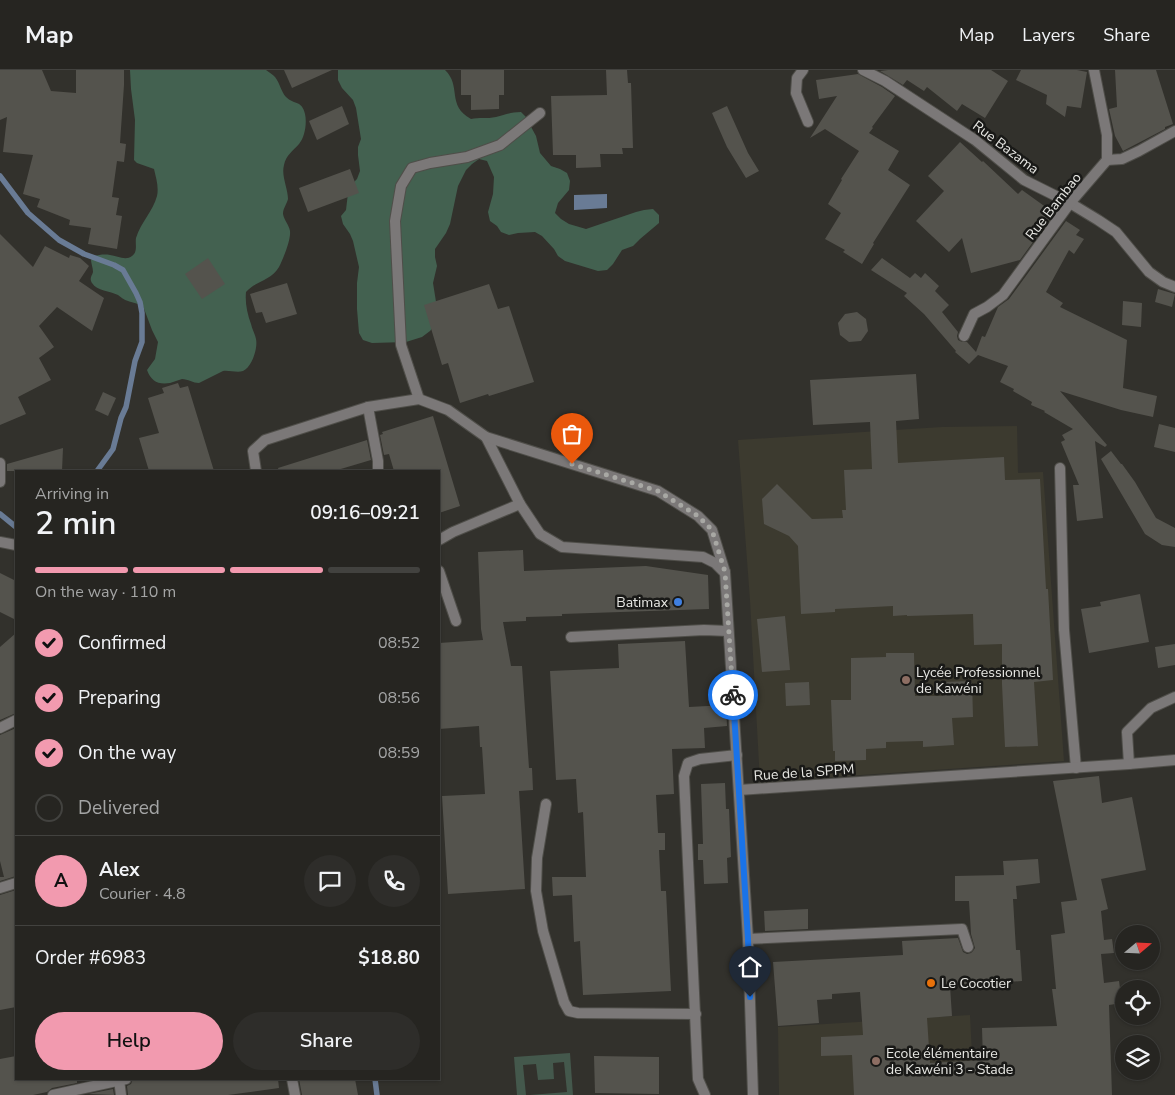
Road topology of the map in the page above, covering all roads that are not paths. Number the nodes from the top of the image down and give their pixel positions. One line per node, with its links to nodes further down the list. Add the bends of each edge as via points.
1 (803, 70): 5 (street, via 797,78 796,93)
2 (864, 70): 8 (street, Rue Bazama, via 975,140 1024,180)
3 (1094, 70): 7 (street, via 1107,135)
4 (540, 113): 11 (street, via 500,145 467,157 412,168 401,186 395,221 402,345)
5 (808, 122)
6 (1175, 131): 7 (street, via 1122,159)
7 (1107, 160): 8 (street, Rue Bambao)
8 (1070, 203): 9 (street, Rue Bazama, via 1116,232 1149,272); 10 (street, Rue Bambao, via 1003,295 974,314)
9 (1175, 287)
10 (964, 336)
11 (419, 398): 12 (street); 13 (street, via 448,410)
12 (368, 407): 16 (street, via 265,440 253,451); 17 (street)
13 (486, 437): 19 (street); 23 (street, via 658,491 698,516 712,530)
14 (0, 463): 18 (street)
15 (1060, 468): 34 (street, via 1064,630)
16 (256, 470)
17 (378, 470)
18 (0, 482)
19 (520, 504): 20 (street); 23 (street, via 540,534 562,547 703,557)
20 (440, 539)
21 (0, 542): 22 (street)
22 (15, 546)
23 (725, 572): 26 (street)
24 (440, 574): 25 (street)
25 (456, 621)
26 (728, 630): 27 (street); 31 (street)
27 (572, 637)
28 (1175, 697): 33 (street, via 1151,708 1127,732)
29 (15, 720): 30 (street)
30 (0, 728)
31 (737, 755): 35 (street); 41 (street, via 688,763 684,776)
32 (1175, 760): 33 (street, Rue de la SPPM)
33 (1129, 764): 34 (street, Rue de la SPPM)
34 (1076, 768): 35 (street, Rue de la SPPM)
35 (739, 790): 39 (street, Rue de la SPPM)
36 (546, 804): 41 (street, via 537,858 536,890 543,931 569,1011 578,1014)
37 (15, 883): 38 (street)
38 (0, 888)
39 (748, 939): 40 (street, via 962,929); 48 (street, Rue de la SPPM)
40 (968, 947)
41 (696, 1014): 47 (street, via 698,1079)
42 (122, 1080): 44 (street); 45 (street)
43 (292, 1080): 46 (street)
44 (53, 1095)
45 (121, 1095)
46 (295, 1095)
47 (705, 1095)
48 (753, 1095)

